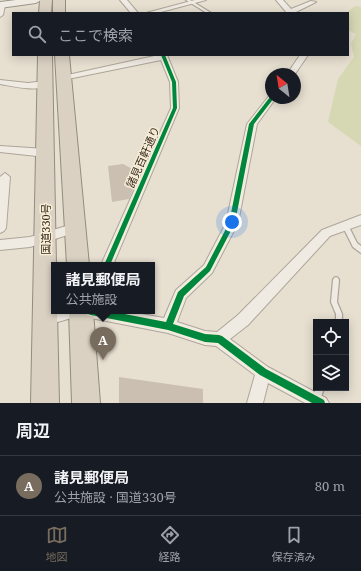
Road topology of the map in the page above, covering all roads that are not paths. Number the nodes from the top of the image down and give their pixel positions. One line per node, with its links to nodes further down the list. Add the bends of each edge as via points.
1 (36, 0): 7 (street)
2 (46, 0): 11 (highway)
3 (59, 0): 12 (highway)
4 (123, 0): 13 (street)
5 (203, 0): 8 (street)
6 (279, 0): 16 (street)
7 (15, 1): 10 (street)
8 (190, 2): 14 (street); 15 (lane)
9 (313, 2): 16 (street)
10 (1, 5): 17 (street)
11 (45, 12)
12 (59, 12)
13 (133, 12)
14 (153, 12)
15 (207, 12)
16 (290, 12)
17 (0, 14)
18 (45, 56): 23 (highway, 国道330号)
19 (62, 56): 23 (highway, 国道330号)
20 (163, 56): 23 (street); 37 (street, 諸見百軒通り, via 174,82 176,108)
21 (303, 56): 22 (street)
22 (295, 68)
23 (54, 81): 24 (street, via 28,86); 27 (highway, 国道330号); 32 (highway, 国道330号)
24 (0, 82)
25 (267, 104): 44 (street, via 252,124 232,223 208,269 181,294)
26 (0, 149): 27 (street)
27 (46, 153): 33 (highway, 国道330号)
28 (5, 177): 31 (street)
29 (361, 220): 30 (street)
30 (345, 225): 35 (lane, via 355,245); 45 (street, via 326,233 243,320)
31 (0, 228)
32 (76, 228): 33 (street); 36 (highway, 国道330号)
33 (46, 238): 34 (street); 42 (highway, 国道330号)
34 (0, 244)
35 (361, 250)
36 (78, 262)
37 (108, 262)
38 (336, 280): 43 (lane, via 334,302)
39 (56, 314): 42 (street)
40 (81, 314): 49 (highway)
41 (106, 314): 44 (street)
42 (46, 316): 48 (highway, 国道330号)
43 (339, 319)
44 (168, 326): 45 (street, via 205,338)
45 (219, 339): 46 (street)
46 (263, 372): 47 (street); 50 (street)
47 (319, 397)
48 (45, 403)
49 (86, 403)
50 (255, 403)

